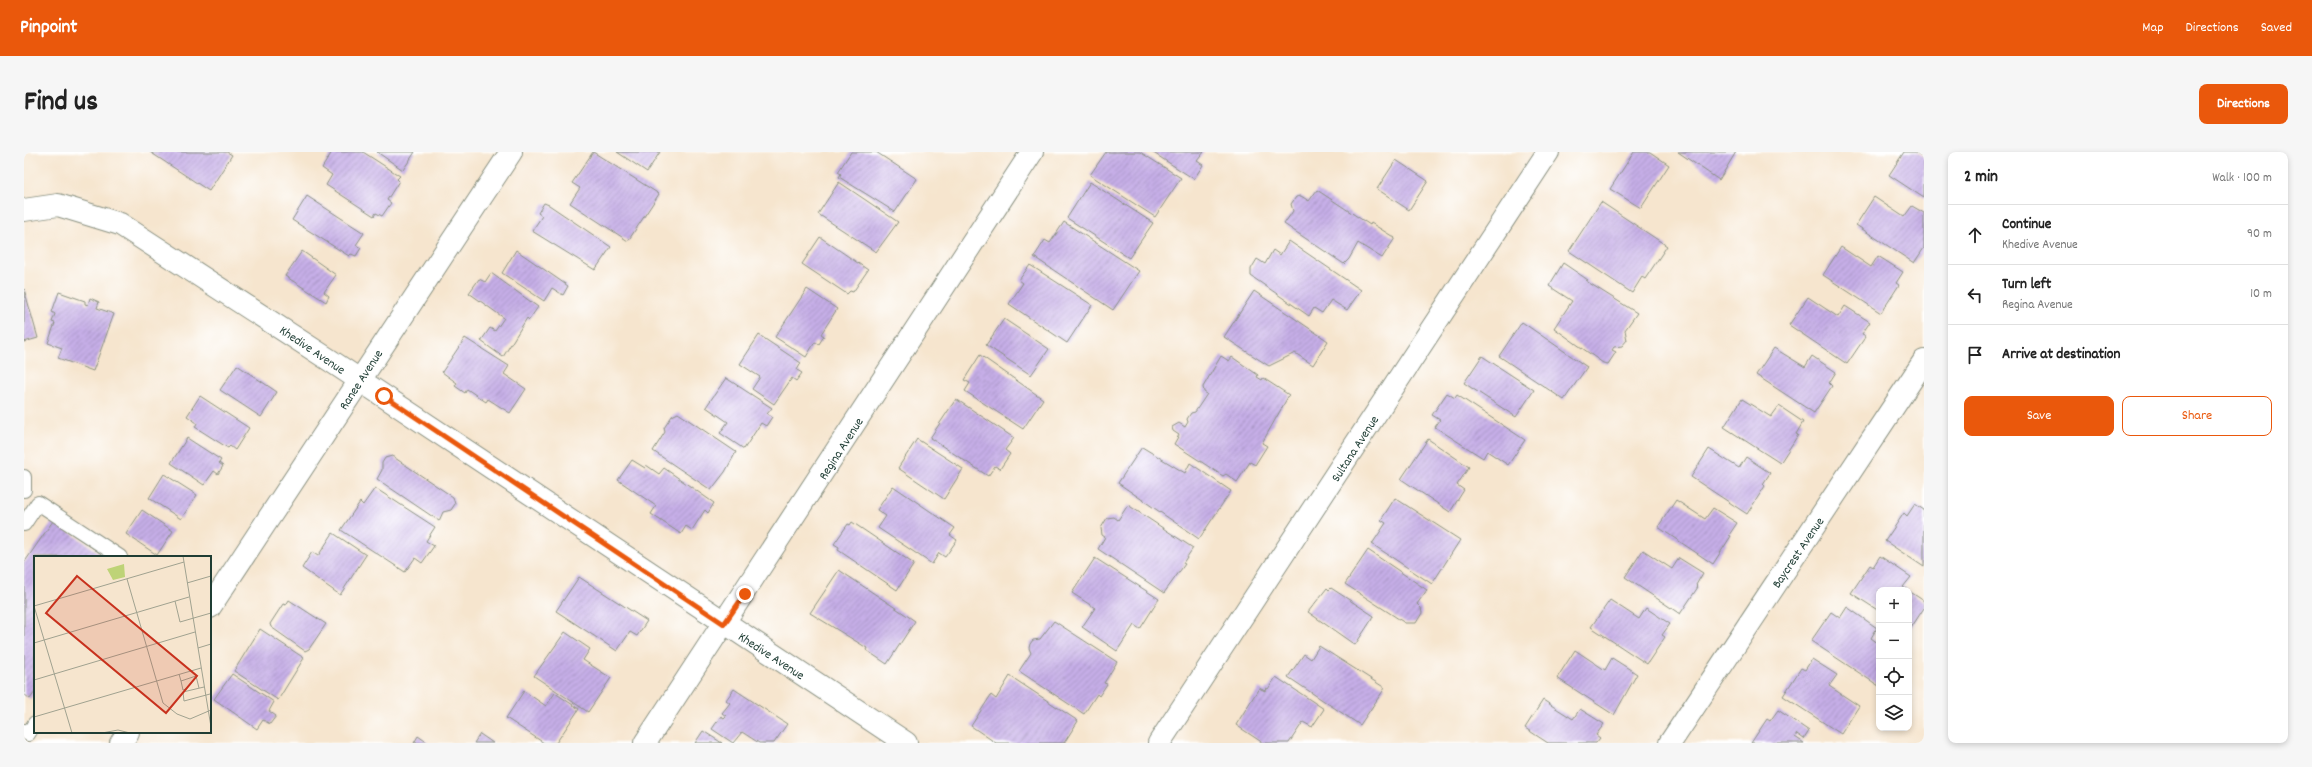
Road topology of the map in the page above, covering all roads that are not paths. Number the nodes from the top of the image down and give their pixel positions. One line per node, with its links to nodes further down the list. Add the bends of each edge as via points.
1 (511, 152): 6 (street, Ranee Avenue)
2 (1032, 152): 12 (street, Regina Avenue)
3 (1548, 152): 19 (street, Sultana Avenue)
4 (24, 210): 6 (street, Khedive Avenue, via 58,205 120,224)
5 (1924, 361): 20 (street, Baycrest Avenue)
6 (360, 380): 11 (street, Ranee Avenue); 12 (street, Khedive Avenue)
7 (24, 477): 8 (lane)
8 (24, 490)
9 (24, 524): 10 (lane, via 38,503)
10 (118, 556)
11 (211, 605)
12 (724, 624): 17 (street, Regina Avenue); 18 (street, Khedive Avenue)
13 (34, 725): 14 (lane, via 28,734)
14 (24, 731)
15 (127, 733): 16 (street)
16 (120, 743)
17 (645, 743)
18 (906, 743)
19 (1159, 743)
20 (1670, 743)

